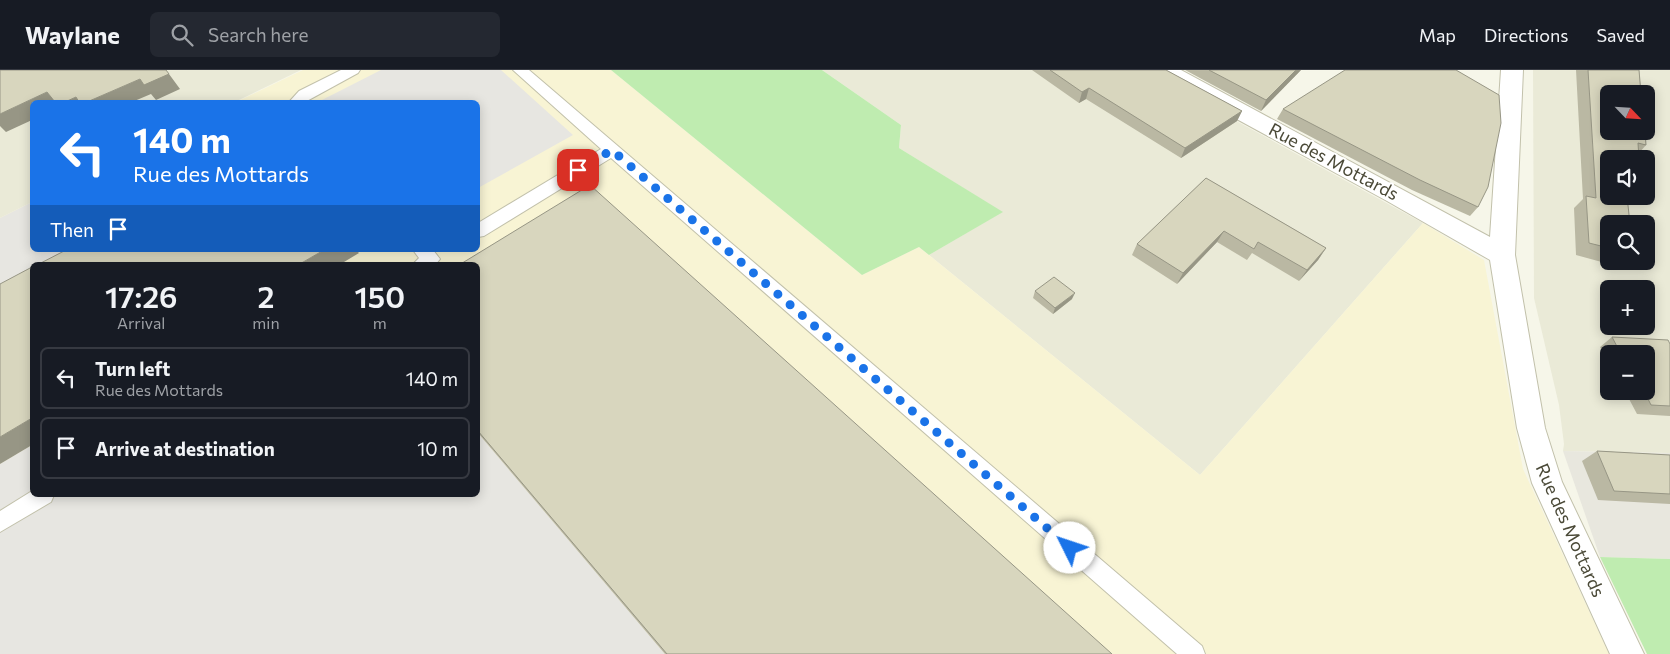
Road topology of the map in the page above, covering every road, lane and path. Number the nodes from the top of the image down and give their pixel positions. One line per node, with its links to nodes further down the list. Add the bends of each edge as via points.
1 (353, 70): 5 (lane)
2 (520, 70): 6 (lane)
3 (1164, 70): 8 (street, Rue des Mottards)
4 (1512, 70): 8 (street, Rue des Mottards)
5 (298, 100)
6 (612, 150): 7 (lane); 11 (lane)
7 (480, 230)
8 (1502, 255): 12 (street, Rue des Mottards, via 1531,428 1547,483)
9 (41, 497): 10 (lane)
10 (0, 522)
11 (1194, 654)
12 (1627, 654)

